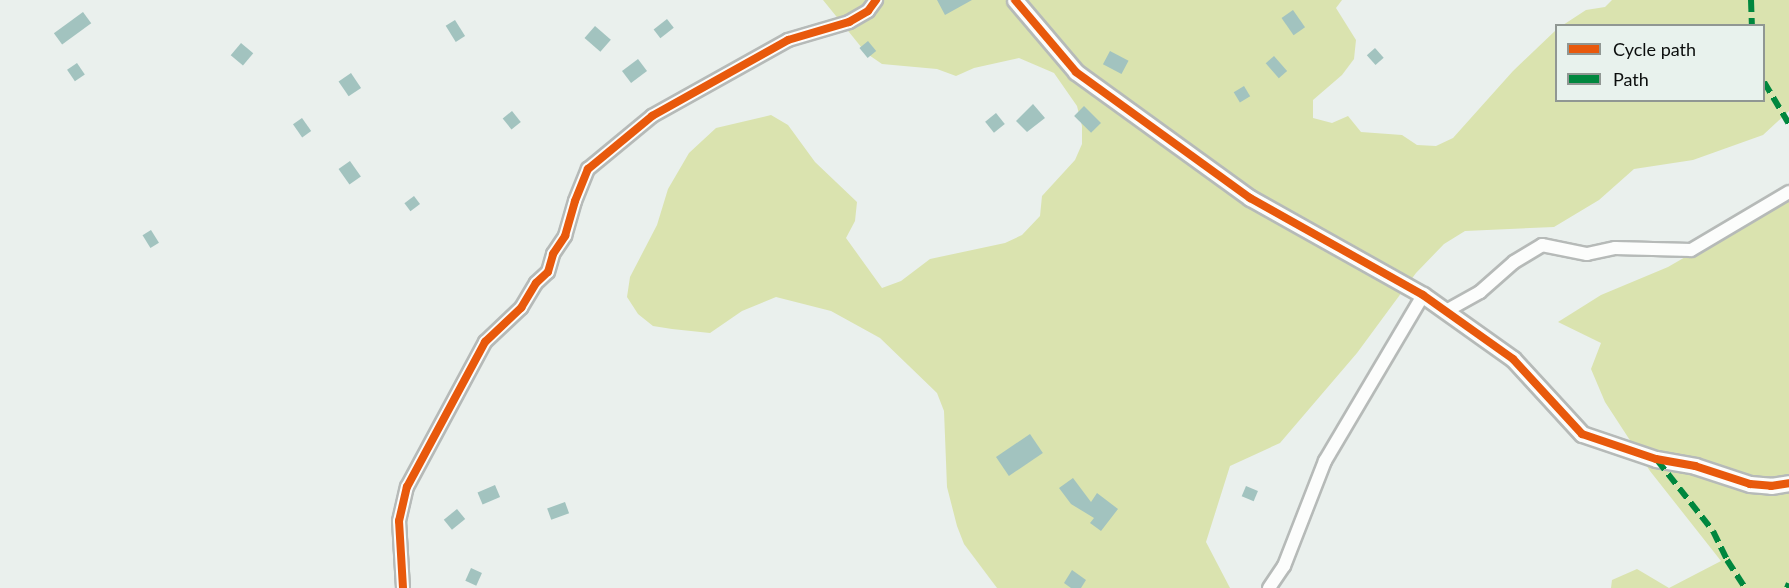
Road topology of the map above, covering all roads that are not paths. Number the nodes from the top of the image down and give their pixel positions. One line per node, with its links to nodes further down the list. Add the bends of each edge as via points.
1 (876, 0): 7 (street, via 868,11 849,21 788,40 652,116 588,170 548,272 520,308 485,342 407,488 399,520)
2 (1016, 0): 4 (street, via 1069,66 1136,117 1250,198)
3 (1789, 192): 5 (street, via 1691,250 1615,248 1587,254 1542,245 1514,262 1480,292)
4 (1423, 295): 5 (street); 9 (street, via 1325,461 1284,566)
5 (1446, 311): 6 (street, via 1513,359 1575,427 1591,439 1750,484)
6 (1789, 483)
7 (403, 583): 8 (street)
8 (412, 588)
9 (1269, 588)

